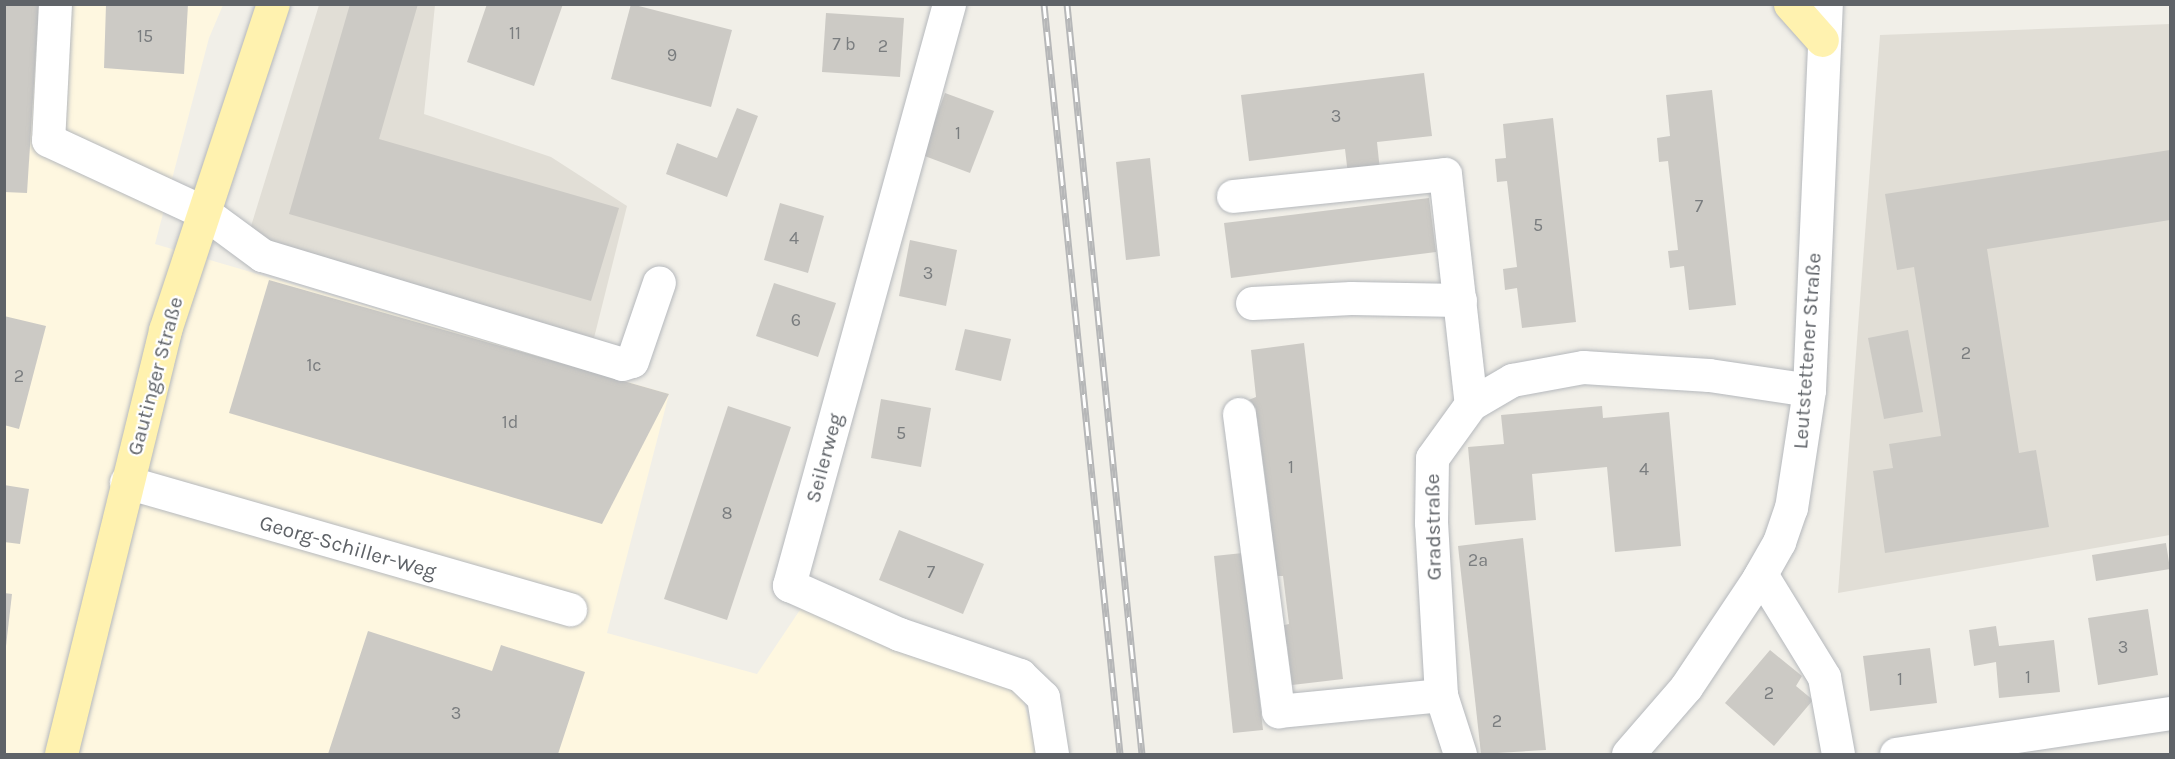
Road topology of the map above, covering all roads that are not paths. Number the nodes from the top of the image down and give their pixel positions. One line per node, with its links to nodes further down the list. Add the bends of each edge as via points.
1 (55, 4): 8 (street, via 48,140)
2 (273, 4): 8 (main road, Gautinger Straße)
3 (949, 4): 21 (street, Seilerweg, via 789,585 899,634 1020,675 1043,697)
4 (1790, 4): 6 (main road)
5 (1826, 4): 6 (street, Leutstettener Straße)
6 (1822, 40): 12 (street, Leutstettener Straße)
7 (1233, 196): 10 (street, via 1445,174)
8 (205, 213): 9 (street, via 262,255 622,364 632,361); 15 (main road, Gautinger Straße, via 165,330)
9 (659, 282)
10 (1460, 300): 11 (street, via 1351,298); 13 (street)
11 (1252, 303)
12 (1809, 390): 13 (street, Gradstraße, via 1709,375 1583,367 1512,380); 16 (street, Leutstettener Straße, via 1791,508 1779,542)
13 (1471, 404): 18 (street, Gradstraße, via 1432,458 1431,523)
14 (1239, 414): 18 (street, via 1278,711)
15 (126, 483): 17 (street, Georg-Schiller-Weg); 20 (main road, Gautinger Straße)
16 (1761, 574): 23 (street, Leutstettener Straße, via 1686,687); 24 (street, via 1824,677)
17 (570, 609)
18 (1441, 695): 22 (street, Gradstraße)
19 (2170, 713): 25 (street)
20 (61, 754)
21 (1052, 754)
22 (1460, 754)
23 (1628, 754)
24 (1838, 754)
25 (1896, 754)

